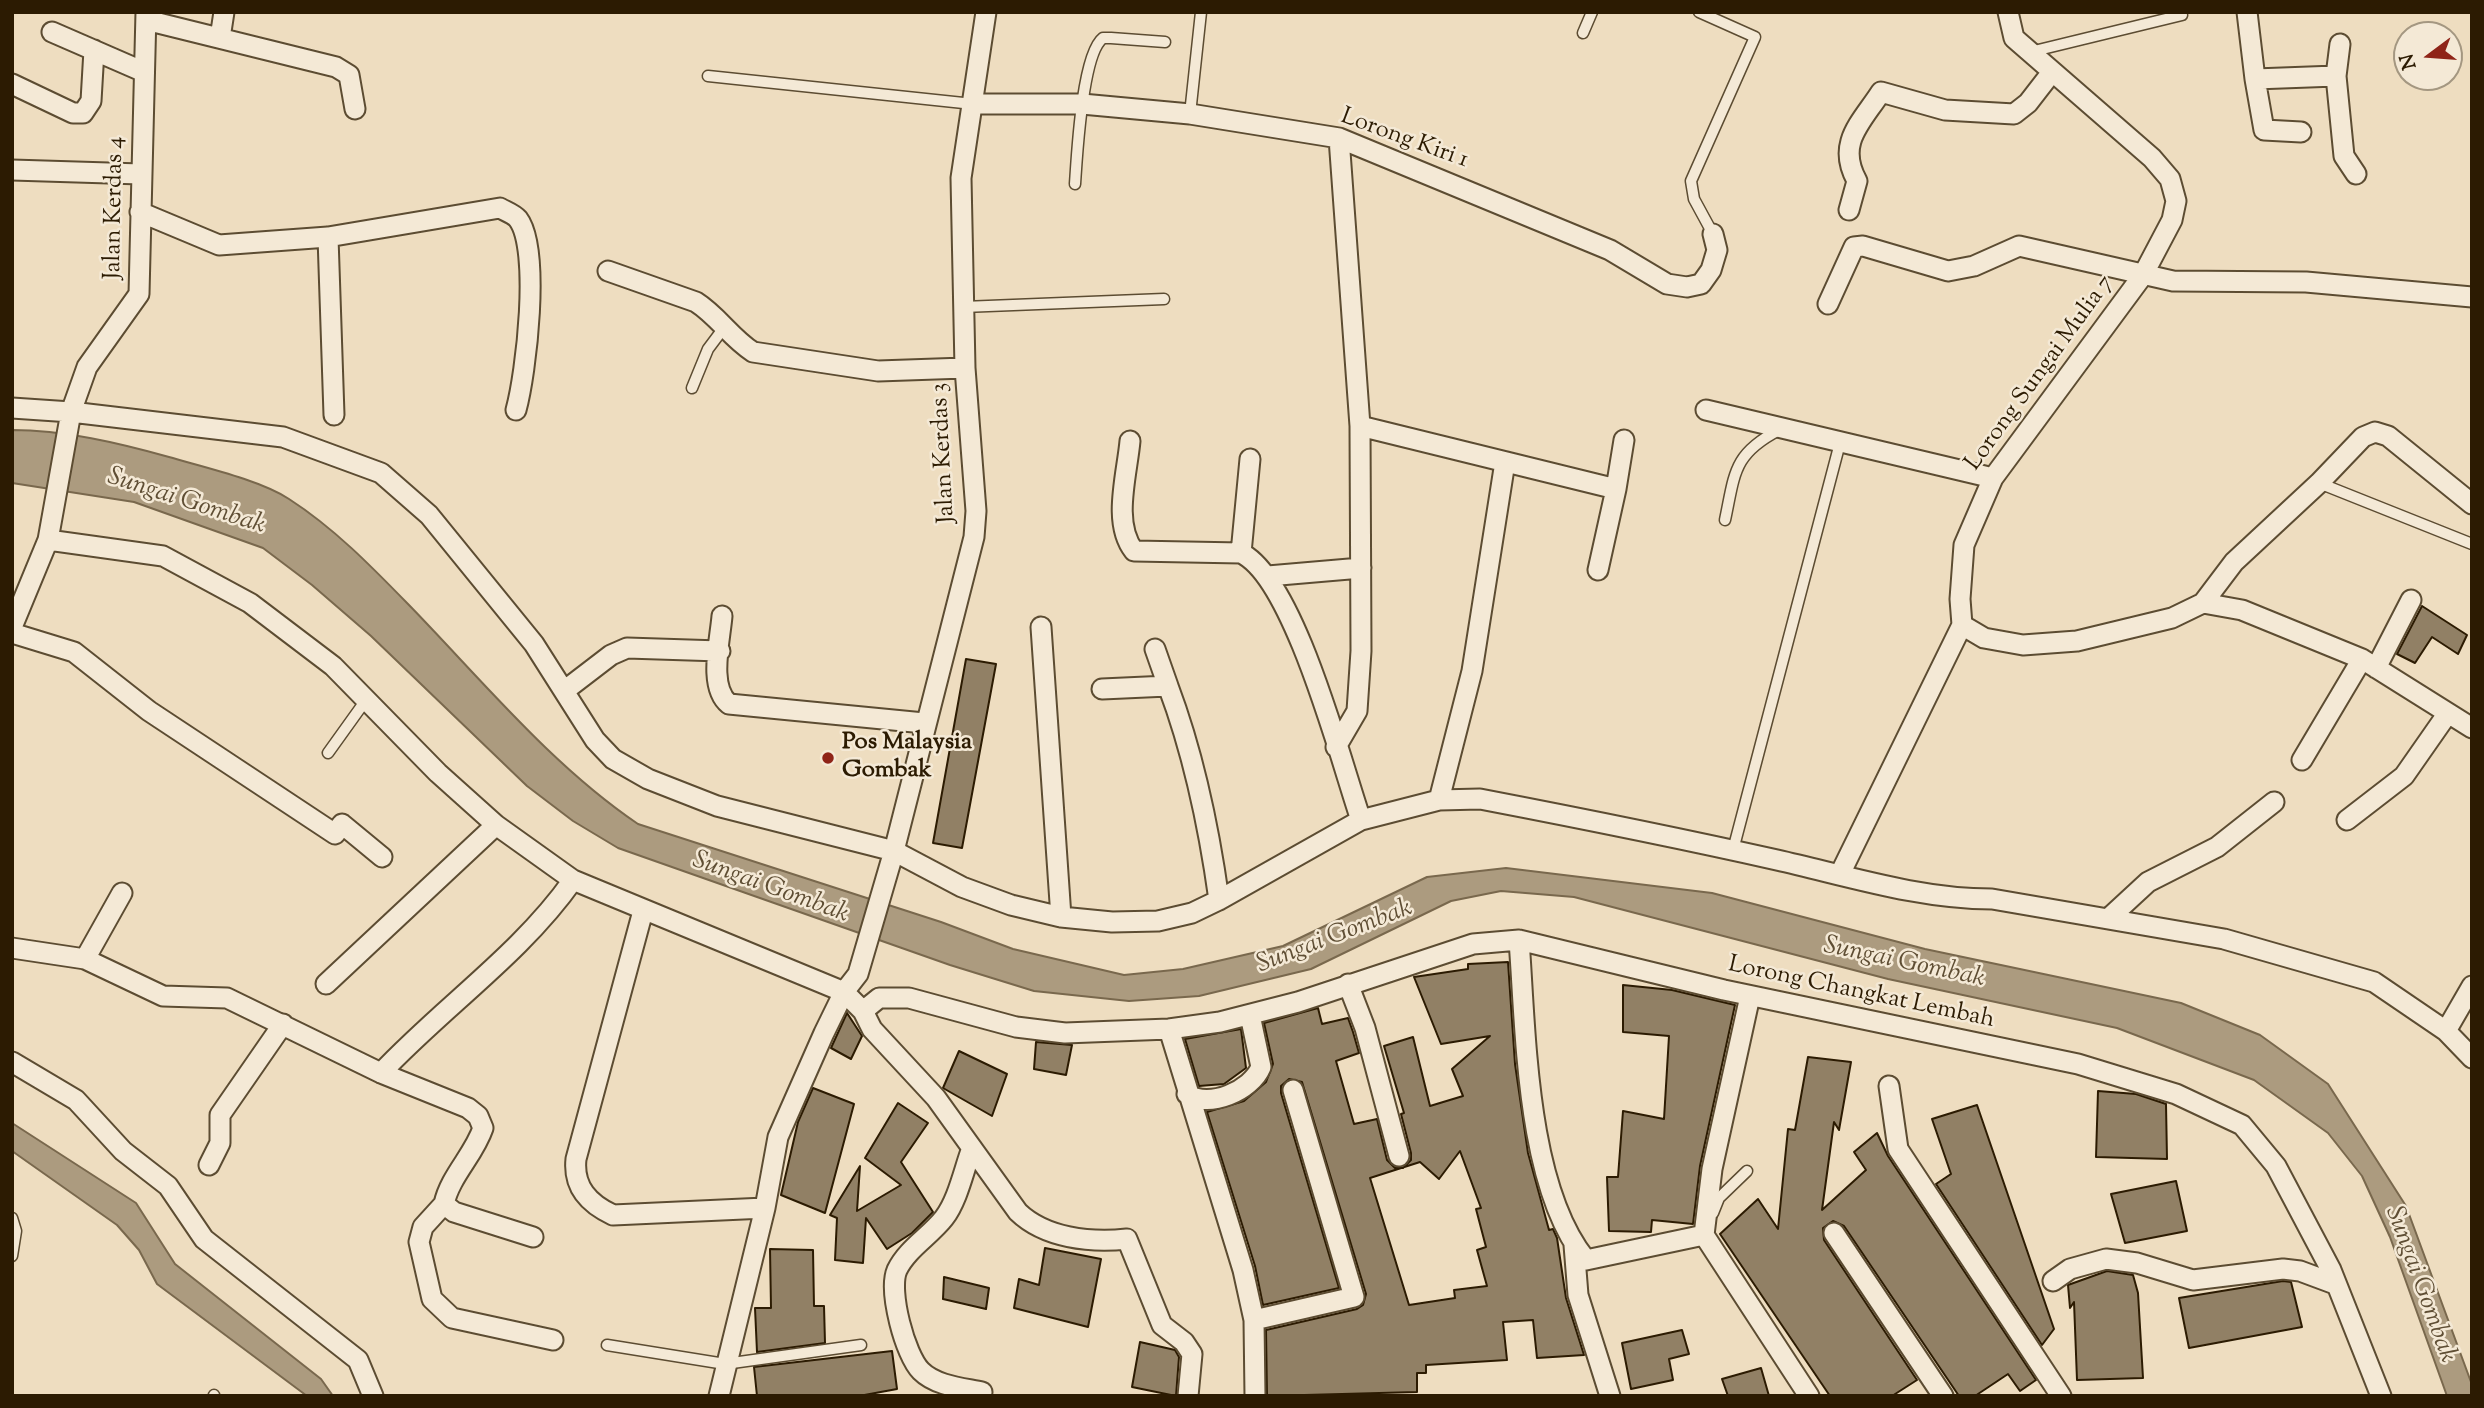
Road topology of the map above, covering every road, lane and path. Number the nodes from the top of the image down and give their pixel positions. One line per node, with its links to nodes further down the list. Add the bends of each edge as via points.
1 (224, 12): 12 (street)
2 (986, 12): 23 (street, Jalan Kerdas 3)
3 (1200, 12): 26 (lane)
4 (1591, 12): 11 (lane)
5 (1699, 12): 35 (lane, via 1755,37 1691,181 1694,199)
6 (2008, 12): 16 (street, Lorong Sungai Mulia 7, via 2014,38)
7 (2247, 12): 21 (street)
8 (2182, 15): 16 (lane)
9 (146, 16): 12 (street); 17 (street, Jalan Kerdas 4)
10 (52, 33): 15 (street)
11 (1583, 33)
12 (220, 38): 25 (street, via 336,67 349,75)
13 (1165, 42): 24 (lane, via 1099,41)
14 (2340, 44): 20 (street)
15 (94, 50): 17 (street); 22 (street, via 91,101 83,113 73,113)
16 (2029, 52): 18 (street, Lorong Sungai Mulia 7)
17 (144, 72): 30 (street, Jalan Kerdas 4)
18 (2052, 72): 33 (street, via 2014,114 1945,110 1881,92 1848,143 1850,169 1857,181); 38 (street, Lorong Sungai Mulia 7, via 2152,158 2169,179 2176,201 2172,220)
19 (708, 76): 23 (lane)
20 (2336, 76): 21 (street); 31 (street, via 2344,156)
21 (2255, 79): 27 (street, via 2264,130)
22 (12, 84)
23 (973, 104): 24 (street, Lorong Kiri 1); 42 (street, Jalan Kerdas 3, via 961,178)
24 (1082, 104): 26 (street, Lorong Kiri 1); 32 (lane)
25 (355, 109)
26 (1190, 114): 28 (street, Lorong Kiri 1)
27 (2301, 132)
28 (1339, 138): 35 (street, Lorong Kiri 1, via 1610,250 1667,284 1701,284 1717,250); 51 (street)
29 (12, 170): 30 (street)
30 (141, 174): 34 (street, Jalan Kerdas 4)
31 (2356, 174)
32 (1075, 184)
33 (1849, 210)
34 (140, 212): 36 (street, via 219,245); 50 (street, Jalan Kerdas 4, via 139,294 87,367)
35 (1713, 234)
36 (328, 237): 47 (street, via 500,208 518,218 527,242 529,301 525,372); 49 (street)
37 (608, 271): 43 (street, via 696,302 709,310)
38 (2143, 275): 39 (street, via 2173,281 2306,282); 41 (street, via 2019,246 1974,266 1948,271 1863,246 1854,247); 58 (street, Lorong Sungai Mulia 7)
39 (2472, 296)
40 (1164, 299): 42 (lane)
41 (1828, 304)
42 (963, 307): 44 (street, Jalan Kerdas 3)
43 (723, 329): 44 (street, via 753,352 780,358 878,371); 45 (lane, via 708,349)
44 (965, 368): 84 (street, Jalan Kerdas 3, via 974,537)
45 (692, 388)
46 (12, 408): 50 (street)
47 (516, 410)
48 (1706, 410): 52 (street)
49 (334, 415)
50 (70, 419): 63 (street, Jalan Kerdas 4); 81 (street, via 283,437 381,473 429,515 534,643)
51 (1360, 426): 57 (street); 66 (street)
52 (1783, 429): 55 (street); 62 (lane, via 1748,449 1736,473)
53 (1624, 440): 60 (street)
54 (1130, 441): 65 (street, via 1122,521 1124,539 1134,551)
55 (1840, 443): 58 (street); 94 (lane)
56 (1250, 459): 65 (street)
57 (1505, 462): 60 (street); 89 (street, via 1472,671)
58 (1993, 478): 72 (street, Lorong Sungai Mulia 7, via 1964,545)
59 (2319, 483): 61 (street, via 2363,437 2375,432 2388,436); 64 (lane); 70 (street, via 2234,562)
60 (1616, 489): 67 (street)
61 (2472, 504)
62 (1725, 520)
63 (48, 540): 73 (street, Jalan Kerdas 4); 82 (street, via 163,556 250,603 333,666)
64 (2472, 544)
65 (1241, 553): 68 (street, via 1254,559)
66 (1361, 568): 68 (street); 86 (street, via 1361,684 1357,711)
67 (1598, 570)
68 (1268, 576): 86 (street, via 1305,656)
69 (2411, 600): 78 (street)
70 (2203, 603): 72 (street, via 2172,618 2077,641 2023,645 1984,638); 78 (street, via 2242,610)
71 (722, 616): 77 (street)
72 (1962, 625): 97 (street)
73 (12, 627)
74 (1041, 627): 102 (street)
75 (12, 633): 96 (street, via 74,652 159,718 335,834 342,824)
76 (1156, 649): 79 (street)
77 (720, 651): 81 (street, via 626,648); 84 (street, via 718,684 729,704)
78 (2369, 663): 83 (street); 88 (street)
79 (1168, 686): 80 (street); 100 (street, via 1201,800)
80 (1102, 689)
81 (564, 691): 95 (street, via 613,759 648,779 717,806)
82 (366, 700): 87 (lane); 93 (street)
83 (2448, 713): 85 (street); 92 (street, via 2404,776)
84 (924, 723): 95 (street, Jalan Kerdas 3)
85 (2472, 728)
86 (1336, 747): 91 (street)
87 (328, 752)
88 (2302, 761)
89 (1438, 800): 91 (street); 94 (street, via 1480,799)
90 (2274, 802): 103 (street, via 2217,847 2148,882)
91 (1361, 820): 100 (street)
92 (2347, 820)
93 (496, 825): 98 (street); 107 (street)
94 (1733, 850): 97 (street)
95 (894, 851): 102 (street, via 983,896); 110 (street, Jalan Kerdas 3, via 858,974)
96 (382, 857)
97 (1840, 874): 103 (street, via 1954,899 1992,899)
98 (573, 880): 101 (street); 119 (street, via 549,914)
99 (122, 893): 106 (street)
100 (1219, 900): 102 (street, via 1158,921)
101 (643, 911): 110 (street); 128 (street, via 579,1148 578,1182 593,1204 613,1215)
102 (1061, 917)
103 (2109, 918): 116 (street, via 2224,939 2374,982)
104 (1519, 940): 108 (street, Lorong Changkat Lembah, via 1473,944); 111 (street, Lorong Changkat Lembah); 133 (street, via 1532,1111 1559,1215)
105 (12, 948): 106 (street)
106 (85, 960): 114 (street, via 163,996 227,999)
107 (326, 984)
108 (1348, 984): 113 (street, Lorong Changkat Lembah); 124 (street, via 1365,1028)
109 (2472, 986): 116 (street)
110 (844, 992): 112 (street); 128 (street, via 778,1137)
111 (1750, 996): 131 (street, via 1720,1129); 136 (street, Lorong Changkat Lembah, via 2078,1064 2176,1094 2242,1125 2276,1166)
112 (863, 1011): 115 (street, Lorong Changkat Lembah, via 879,998 909,998 1016,1027 1053,1032); 123 (street, via 872,1029 936,1098)
113 (1250, 1015): 115 (street, Lorong Changkat Lembah); 122 (street, via 1261,1067 1258,1074 1226,1096 1195,1100)
114 (283, 1024): 119 (street); 125 (street, via 220,1115 220,1143)
115 (1169, 1029): 122 (street)
116 (2445, 1031): 117 (street)
117 (2472, 1058)
118 (12, 1062): 143 (street, via 76,1100 123,1151 168,1186 204,1239 358,1360)
119 (381, 1073): 127 (street, via 478,1116 483,1128 478,1143 446,1193)
120 (1889, 1086): 150 (street, via 1898,1149)
121 (1293, 1090): 137 (street, via 1354,1297)
122 (1187, 1094): 137 (street)
123 (972, 1148): 142 (street, via 946,1216 896,1271 894,1296 908,1349 922,1372 943,1384); 145 (street, via 1032,1226 1048,1233 1127,1239 1162,1325 1192,1354)
124 (1399, 1156)
125 (209, 1165)
126 (1747, 1171): 131 (lane, via 1719,1198)
127 (444, 1204): 132 (street, via 454,1212); 138 (street, via 423,1227 419,1242 432,1299 453,1318)
128 (765, 1208): 141 (street)
129 (12, 1218): 134 (lane, via 16,1231)
130 (1834, 1233): 149 (street)
131 (1704, 1235): 133 (street, via 1586,1260); 148 (street)
132 (533, 1237)
133 (1574, 1245): 147 (street, via 1578,1295)
134 (12, 1256)
135 (2053, 1282): 136 (street, via 2070,1269 2106,1259 2193,1280 2283,1269)
136 (2335, 1284): 151 (street, Lorong Changkat Lembah)
137 (1254, 1320): 146 (street)
138 (553, 1340)
139 (607, 1345): 141 (lane)
140 (861, 1345): 141 (lane)
141 (725, 1364): 144 (street)
142 (982, 1392)
143 (373, 1396)
144 (719, 1396)
145 (1188, 1396)
146 (1255, 1396)
147 (1610, 1396)
148 (1809, 1396)
149 (1943, 1396)
150 (2061, 1396)
151 (2381, 1396)

